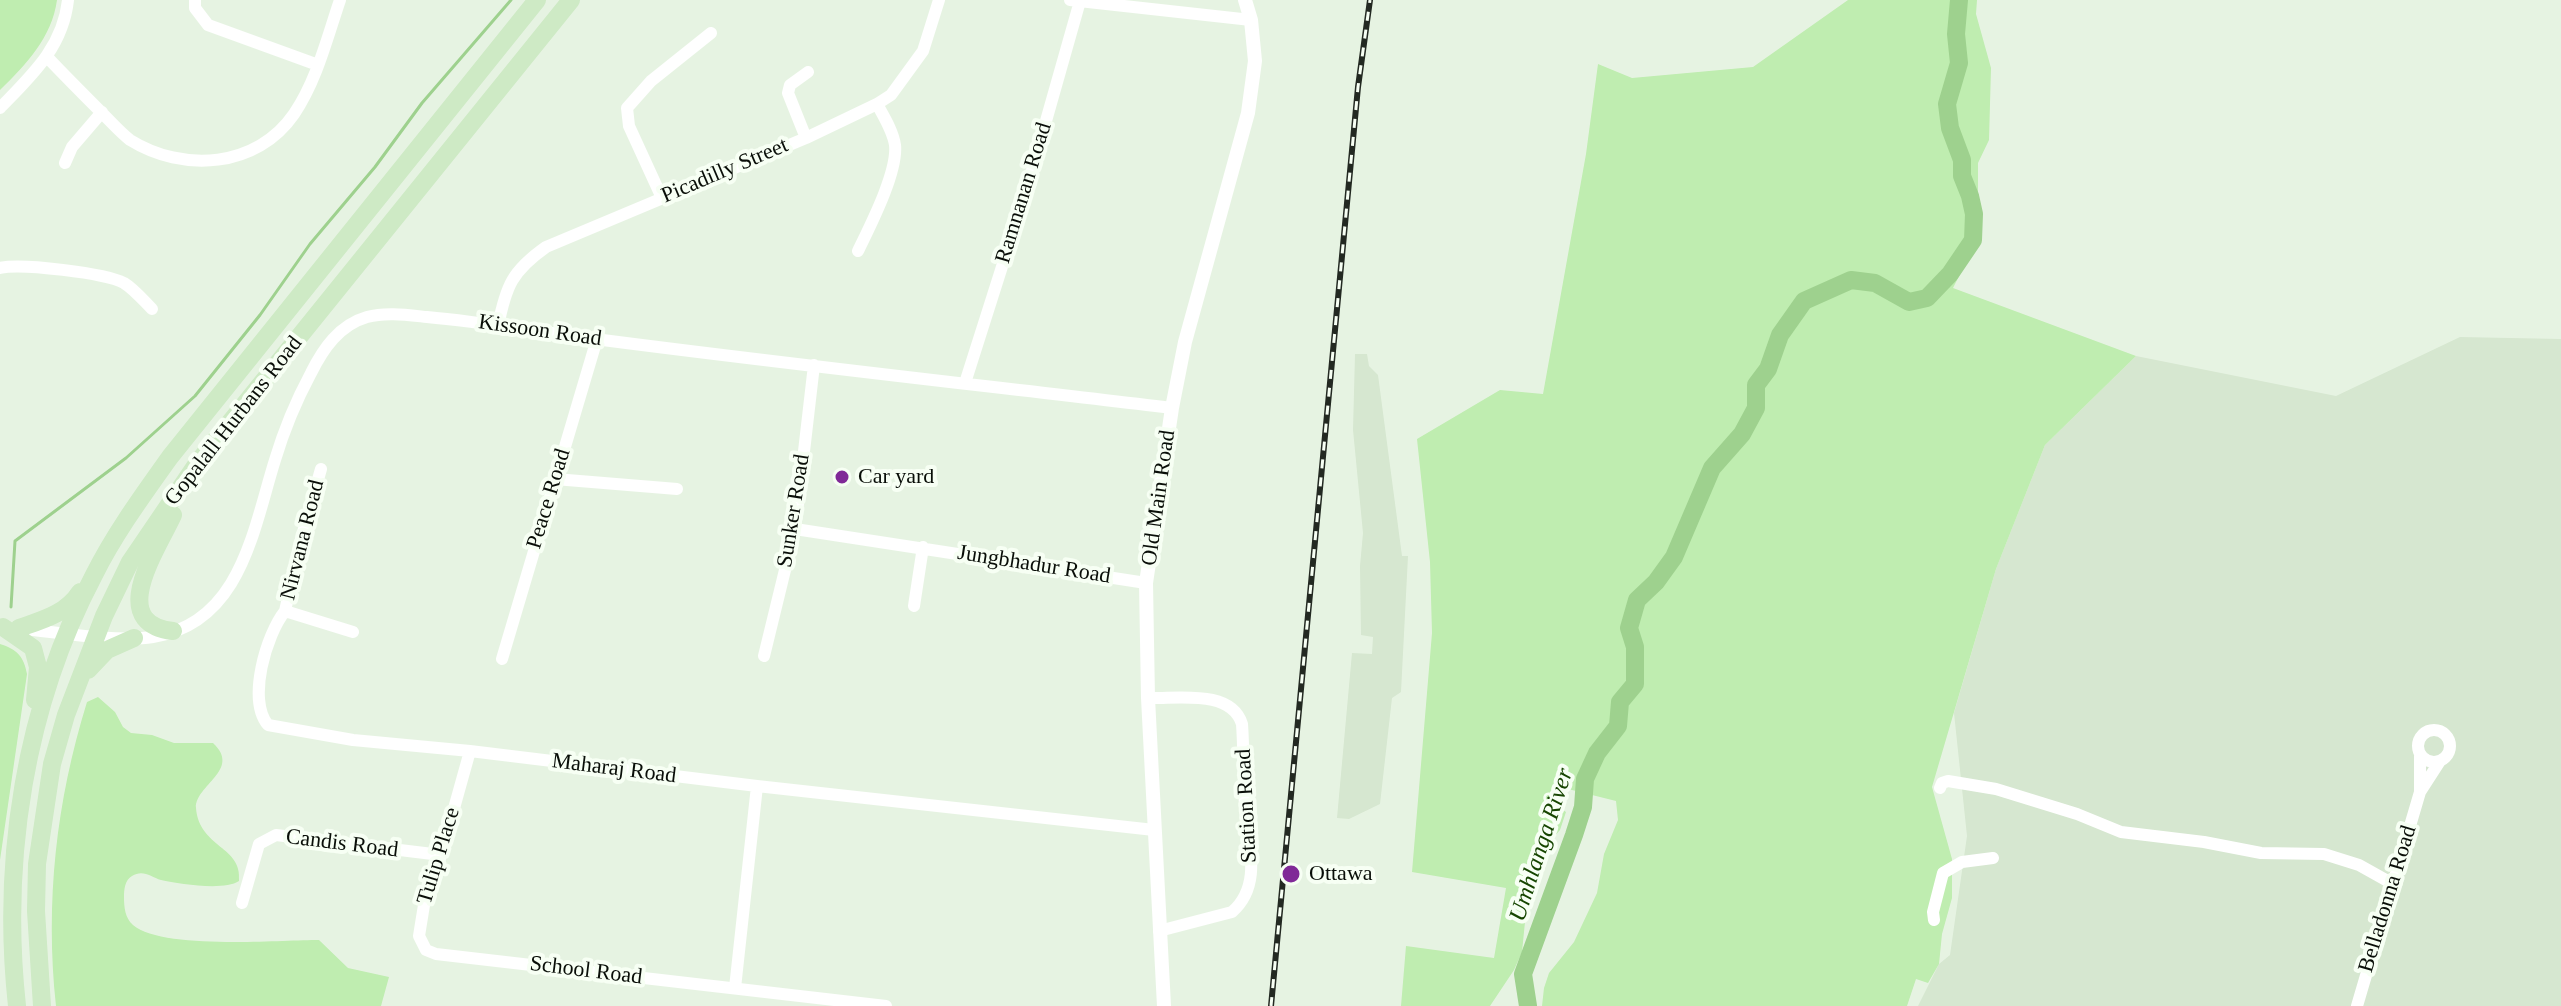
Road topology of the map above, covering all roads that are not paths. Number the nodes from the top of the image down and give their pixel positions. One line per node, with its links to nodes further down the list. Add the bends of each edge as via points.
1 (68, 0): 11 (street, via 60,36)
2 (195, 0): 12 (street, via 208,25)
3 (340, 0): 12 (street)
4 (537, 0): 34 (main road, Gopalall Hurbans Road, via 170,457)
5 (571, 0): 28 (main road, Gopalall Hurbans Road)
6 (939, 0): 14 (street, Picadilly Street, via 923,51 891,95)
7 (1246, 0): 9 (street, Old Main Road)
8 (1075, 1): 9 (street); 26 (street, Ramnanan Road, via 1027,188)
9 (1251, 20): 27 (street, Old Main Road, via 1255,61 1248,113)
10 (711, 33): 19 (street, via 651,81 627,108 629,126)
11 (48, 58): 15 (street); 16 (street)
12 (318, 65): 16 (street, via 293,115 273,136 248,153 224,160 197,162 152,152 127,138)
13 (808, 72): 17 (street, via 790,85 788,93)
14 (877, 104): 17 (street, Picadilly Street); 20 (street, via 895,148 879,206)
15 (0, 108)
16 (102, 112): 18 (street)
17 (806, 138): 19 (street, Picadilly Street)
18 (65, 163)
19 (662, 198): 23 (street, Picadilly Street, via 527,260 506,290)
20 (858, 251)
21 (0, 268): 22 (street, via 100,276 124,283)
22 (152, 309)
23 (498, 326): 24 (street, Kissoon Road); 39 (street, Kissoon Road, via 393,314 366,317 330,341 288,422 250,548 236,577 218,603)
24 (597, 339): 25 (street, Kissoon Road); 30 (street, Peace Road)
25 (814, 365): 26 (street, Kissoon Road); 32 (street, Sunker Road)
26 (965, 383): 27 (street, Kissoon Road)
27 (1172, 408): 35 (street, Old Main Road)
28 (198, 462): 39 (main road, via 137,599 150,626); 42 (main road, Gopalall Hurbans Road, via 130,562)
29 (321, 469): 37 (street, Nirvana Road)
30 (555, 479): 31 (street); 45 (street, Peace Road)
31 (677, 489)
32 (795, 529): 33 (street, Jungbhadur Road); 44 (street, Sunker Road)
33 (923, 547): 35 (street, Jungbhadur Road); 36 (street)
34 (98, 566): 38 (main road, via 64,609); 41 (main road, Gopalall Hurbans Road)
35 (1146, 583): 47 (street, Old Main Road)
36 (914, 606)
37 (285, 611): 40 (street); 49 (street, Maharaj Road, via 270,637 262,671 258,704 268,725 353,740)
38 (7, 627): 41 (street, Kissoon Road); 48 (main road, via 36,655)
39 (173, 631): 43 (street, Kissoon Road)
40 (353, 632)
41 (67, 634): 42 (street, Kissoon Road); 48 (main road, Gopalall Hurbans Road)
42 (97, 635): 43 (street, Kissoon Road); 46 (main road, Gopalall Hurbans Road)
43 (134, 638): 46 (main road, via 107,650)
44 (764, 656)
45 (502, 659)
46 (81, 679): 65 (main road, Gopalall Hurbans Road, via 52,764 37,864)
47 (1148, 698): 55 (street, Old Main Road); 61 (street, Station Road, via 1217,701 1238,713 1252,851 1249,884 1239,906)
48 (30, 742): 64 (main road, Gopalall Hurbans Road, via 13,888)
49 (470, 751): 52 (street, Maharaj Road); 56 (street, Tulip Place)
50 (2420, 756): 51 (street); 51 (street, via 2421,736 2435,729 2450,743); 54 (street, Belladonna Road)
51 (2440, 761): 54 (street, Belladonna Road)
52 (757, 786): 55 (street, Maharaj Road); 63 (street)
53 (1940, 788): 58 (street, via 1948,781 1996,789 2121,832 2261,853 2324,854)
54 (2420, 792): 58 (street, Belladonna Road)
55 (1154, 830): 61 (street, Old Main Road)
56 (441, 855): 59 (street, Candis Road, via 276,835 259,844); 62 (street, Tulip Place, via 419,926 423,947)
57 (1993, 858): 60 (street, via 1962,862 1943,873)
58 (2393, 884): 68 (street, Belladonna Road)
59 (242, 903)
60 (1934, 920)
61 (1159, 931): 67 (street, Old Main Road)
62 (436, 954): 63 (street, School Road)
63 (735, 988): 66 (street, School Road)
64 (17, 1006)
65 (42, 1006)
66 (886, 1006)
67 (1164, 1006)
68 (2357, 1006)

